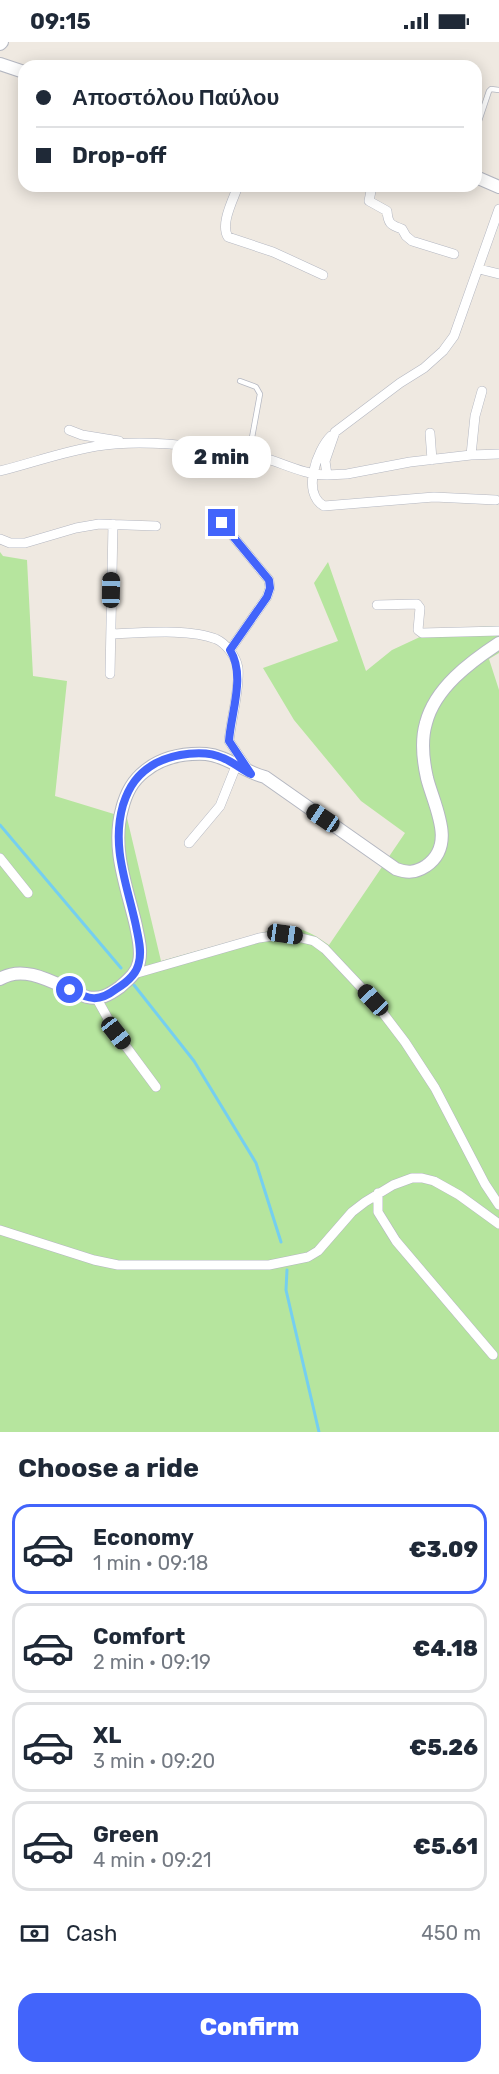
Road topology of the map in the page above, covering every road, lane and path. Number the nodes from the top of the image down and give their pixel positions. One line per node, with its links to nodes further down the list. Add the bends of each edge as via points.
1 (0, 64): 2 (street)
2 (18, 70)
3 (499, 90): 4 (lane, via 489,91)
4 (482, 112)
5 (482, 180): 6 (street)
6 (499, 187)
7 (236, 192): 13 (street, via 226,224 228,237)
8 (371, 192): 10 (street, via 369,201 387,211 388,222 402,229 406,237)
9 (498, 213): 11 (street)
10 (454, 254)
11 (478, 270): 12 (street); 17 (street, via 454,336 443,351)
12 (499, 274)
13 (323, 275)
14 (240, 381): 20 (lane, via 256,387 260,394)
15 (482, 391): 22 (street)
16 (69, 430): 19 (street)
17 (335, 432): 25 (street, via 325,461); 26 (street, via 316,458)
18 (430, 433): 23 (street)
19 (129, 443): 20 (street); 24 (street, via 97,446)
20 (249, 454): 26 (street)
21 (499, 454): 22 (street)
22 (471, 455): 23 (street)
23 (432, 460): 25 (street)
24 (0, 471)
25 (327, 474): 26 (street)
26 (313, 475): 27 (street, via 318,503 324,506 434,497)
27 (496, 500)
28 (222, 523): 36 (street, via 269,580 270,588)
29 (113, 524): 30 (street); 31 (street, via 76,528 25,543); 34 (street)
30 (156, 526)
31 (0, 539)
32 (377, 605): 33 (street, via 417,604 418,630 422,633)
33 (499, 632)
34 (111, 634): 36 (street, via 202,636 218,640); 37 (street)
35 (499, 643): 39 (street, via 449,684 426,722 423,754 442,835 440,852 422,868 406,873 390,866 265,777)
36 (230, 650): 39 (street, via 238,667 238,682 229,741)
37 (110, 674)
38 (236, 766): 39 (street); 40 (street, via 220,806); 43 (street, via 207,754 170,758 142,773 128,790 117,837 139,940 139,964)
39 (251, 774)
40 (189, 843)
41 (0, 858): 42 (street)
42 (28, 893)
43 (134, 974): 45 (street); 48 (street, via 259,938 285,934 314,941 373,1000 405,1042 435,1088)
44 (0, 979): 45 (street, via 15,973 29,974)
45 (97, 999): 46 (street, via 116,1033)
46 (156, 1087)
47 (378, 1193): 49 (street, via 403,1180 434,1181); 50 (street, via 352,1212 318,1251 308,1257 269,1265 118,1265); 51 (street, via 378,1212 390,1233)
48 (499, 1205)
49 (499, 1224)
50 (0, 1230)
51 (493, 1355)

